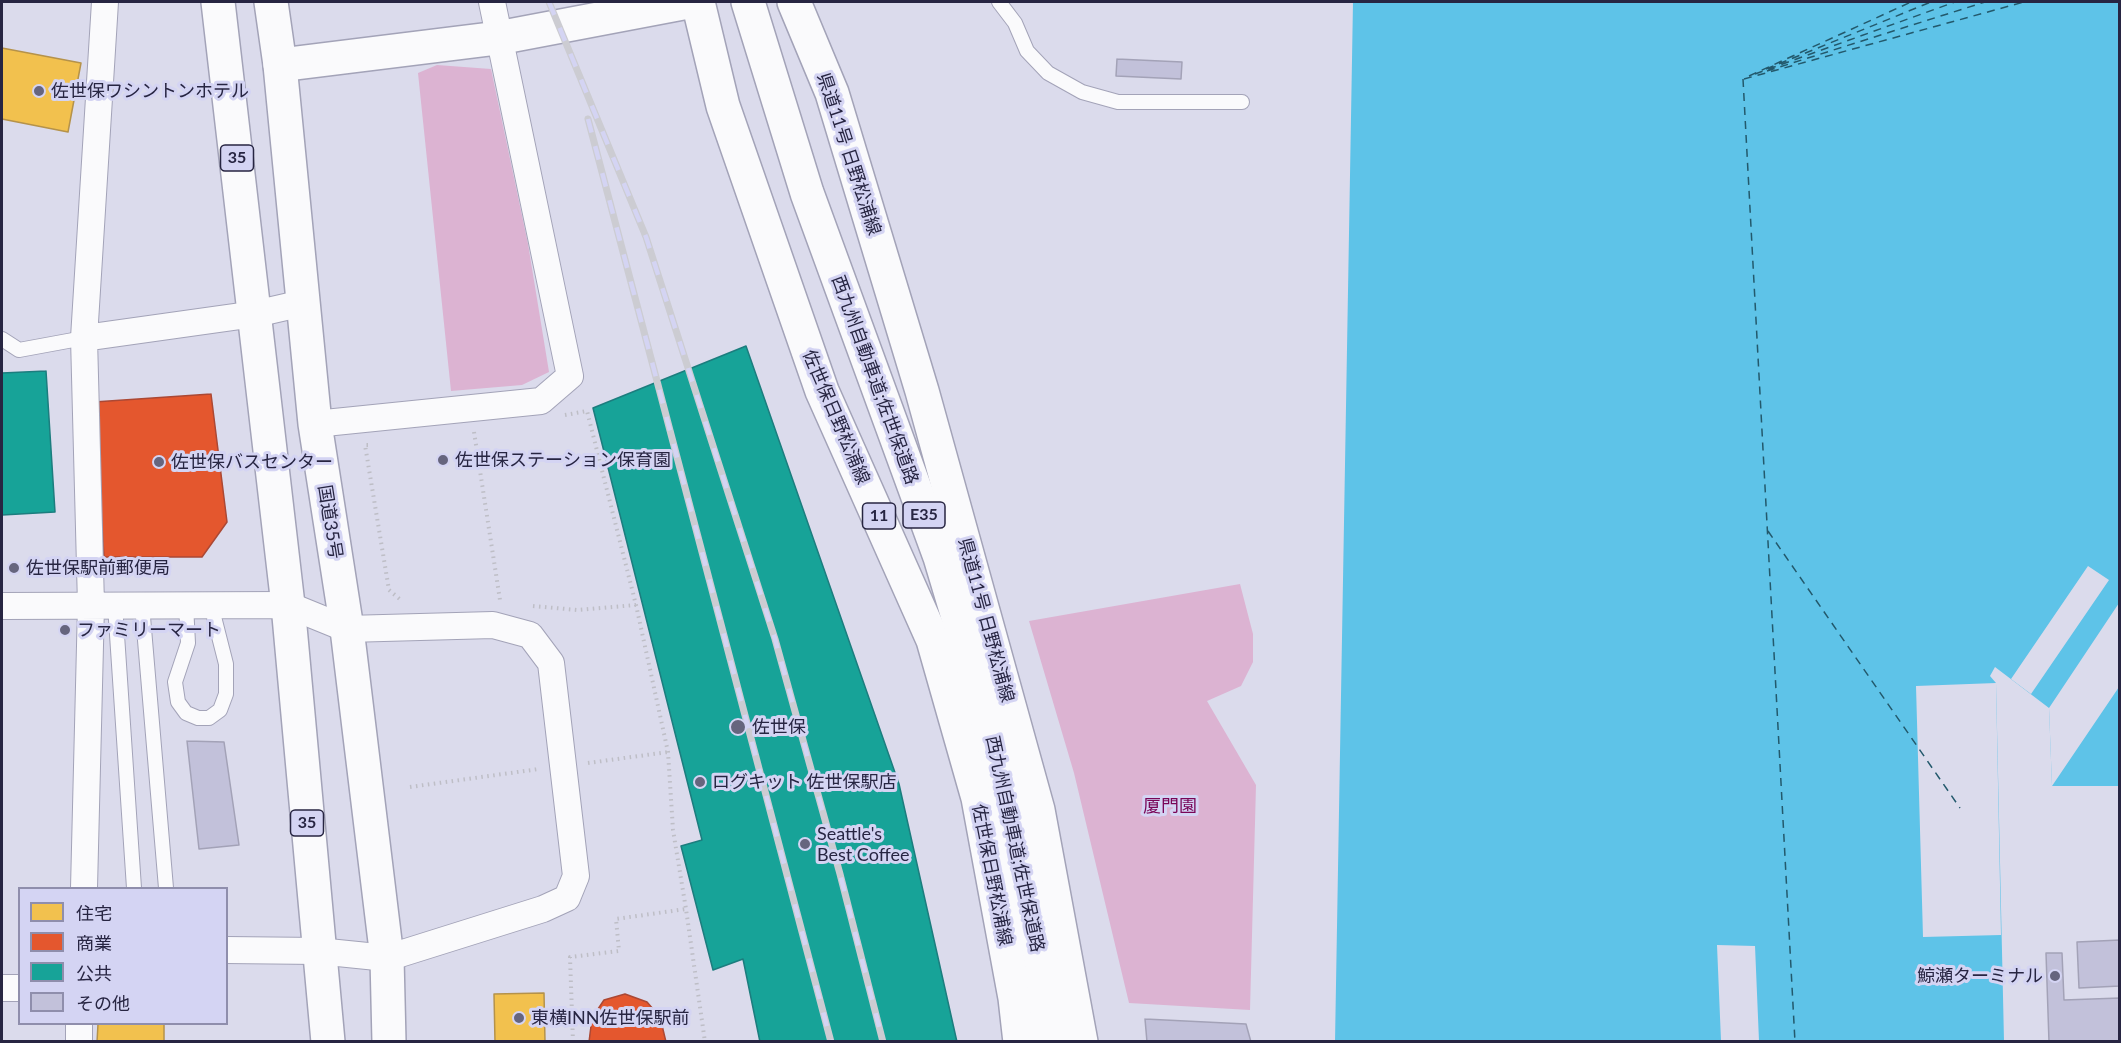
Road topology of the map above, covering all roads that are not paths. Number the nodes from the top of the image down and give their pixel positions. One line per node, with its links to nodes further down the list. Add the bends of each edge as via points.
1 (105, 2): 16 (street)
2 (218, 2): 15 (main road, 35)
3 (271, 2): 12 (main road, 国道35号)
4 (492, 2): 11 (street)
5 (688, 2): 10 (main road)
6 (698, 2): 38 (main road, 佐世保日野松浦線 / 11, via 723,106 822,391 933,640 978,798)
7 (748, 2): 39 (main road, 西九州自動車道;佐世保道路 / E35, via 807,193 940,557 981,694 1016,829 1042,967)
8 (794, 2): 40 (main road, 県道11号 日野松浦線, via 832,93 922,391 1035,798)
9 (999, 2): 13 (lane, via 1015,23 1027,51 1048,74 1082,93 1119,102)
10 (596, 10): 11 (main road)
11 (498, 38): 12 (main road); 18 (street, via 570,376 542,400)
12 (280, 64): 14 (main road, 国道35号)
13 (1242, 102)
14 (303, 303): 15 (street); 18 (main road, 国道35号)
15 (255, 314): 16 (street); 23 (main road, 35)
16 (84, 338): 17 (lane, via 19,350); 19 (street)
17 (2, 339)
18 (315, 424): 25 (main road, 国道35号)
19 (103, 605): 20 (street); 24 (street); 26 (street); 27 (lane)
20 (142, 605): 21 (street); 28 (lane)
21 (186, 605): 22 (street); 22 (lane, via 188,643 175,682 177,702 186,713 209,718 220,710 226,694 226,664)
22 (211, 605): 23 (street)
23 (288, 605): 25 (street); 30 (main road, 35)
24 (2, 606)
25 (347, 629): 31 (main road, 国道35号); 31 (street, via 493,625 530,635 551,663 576,876 567,898)
26 (84, 887)
27 (134, 887)
28 (166, 887)
29 (228, 950): 30 (street)
30 (318, 951): 31 (street); 36 (main road, 35)
31 (387, 958): 37 (main road, 国道35号)
32 (2, 988): 33 (street)
33 (18, 988)
34 (80, 1025): 35 (street)
35 (79, 1041)
36 (328, 1041)
37 (389, 1041)
38 (1020, 1041)
39 (1051, 1041)
40 (1081, 1041)

